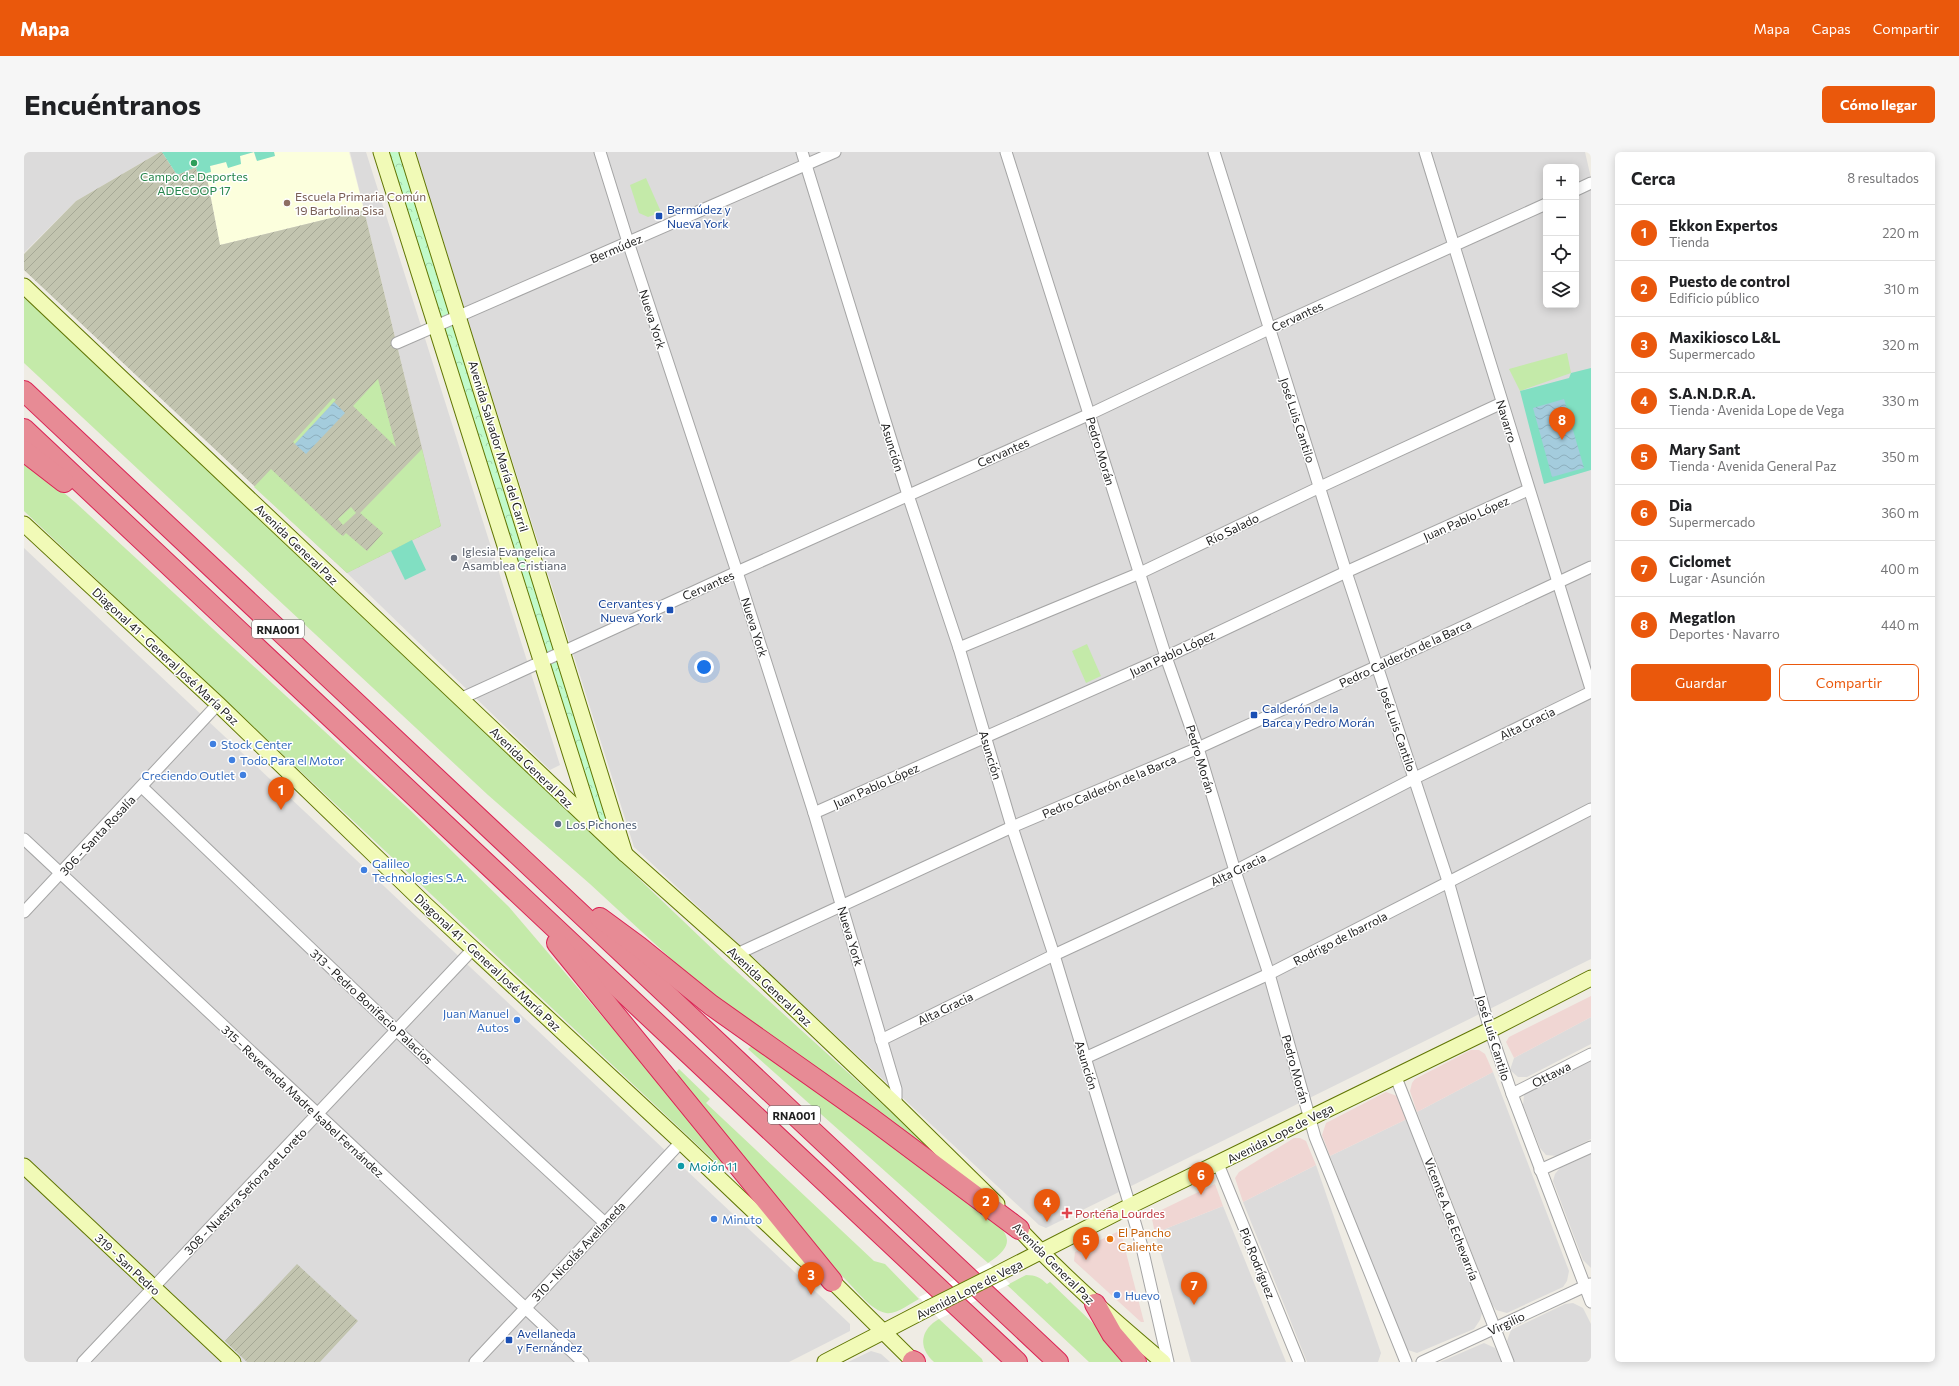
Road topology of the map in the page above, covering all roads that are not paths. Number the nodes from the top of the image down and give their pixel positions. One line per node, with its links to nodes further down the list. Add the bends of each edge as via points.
1 (381, 152): 17 (street, Avenida Salvador María del Carril)
2 (407, 152): 16 (street, Avenida Salvador María del Carril)
3 (600, 152): 13 (street, Nueva York)
4 (802, 152): 9 (street, Asunción)
5 (835, 152): 9 (street, Bermúdez)
6 (1006, 152): 22 (street, Pedro Morán)
7 (1214, 152): 18 (street, José Luis Cantilo)
8 (1425, 152): 14 (street, Navarro)
9 (806, 164): 13 (street, Bermúdez); 27 (street, Asunción)
10 (1591, 183): 11 (street)
11 (1579, 189)
12 (1543, 205): 14 (street, Cervantes)
13 (628, 242): 16 (street, Bermúdez); 31 (street, Nueva York)
14 (1453, 244): 18 (street, Cervantes); 21 (street, Navarro)
15 (24, 286): 41 (street, Avenida General Paz)
16 (458, 317): 17 (street, Bermúdez); 36 (street, Avenida Salvador María del Carril)
17 (436, 326): 19 (street, Bermúdez); 38 (street, Avenida Salvador María del Carril)
18 (1269, 329): 22 (street, Cervantes); 25 (street, José Luis Cantilo)
19 (397, 343)
20 (24, 391): 53 (highway, RNA001)
21 (1502, 404): 25 (street, Río Salado); 26 (street, Navarro)
22 (1090, 414): 27 (street, Cervantes); 33 (street, Pedro Morán)
23 (24, 429): 29 (highway, RNA001)
24 (24, 451): 29 (highway)
25 (1320, 487): 32 (street, José Luis Cantilo); 33 (street, Río Salado)
26 (1528, 490): 32 (street, Juan Pablo López); 34 (street, Navarro)
27 (908, 495): 31 (street, Cervantes); 35 (street, Asunción)
28 (24, 524): 42 (street, Diagonal 41 - General José María Paz)
29 (135, 533): 57 (highway, RNA001)
30 (1591, 567): 34 (street, Pedro Calderón de la Barca)
31 (737, 572): 36 (street, Cervantes); 48 (street, Nueva York)
32 (1346, 572): 37 (street, Juan Pablo López); 39 (street, José Luis Cantilo)
33 (1140, 573): 35 (street, Río Salado); 37 (street, Pedro Morán)
34 (1557, 583): 39 (street, Pedro Calderón de la Barca); 40 (street, Navarro)
35 (959, 648): 43 (street, Asunción)
36 (563, 651): 38 (street, Cervantes); 52 (street, Avenida Salvador María del Carril)
37 (1166, 656): 43 (street, Juan Pablo López); 44 (street, Pedro Morán)
38 (541, 662): 41 (street, Cervantes); 49 (street, Avenida Salvador María del Carril)
39 (1377, 667): 44 (street, Pedro Calderón de la Barca); 45 (street, José Luis Cantilo)
40 (1591, 690): 45 (street, Alta Gracia)
41 (460, 699): 49 (street, Avenida General Paz)
42 (218, 704): 46 (street, 306 - Santa Rosalía); 60 (street, Diagonal 41 - General José María Paz)
43 (985, 737): 48 (street, Juan Pablo López); 50 (street, Asunción)
44 (1198, 748): 50 (street, Pedro Calderón de la Barca); 54 (street, Pedro Morán)
45 (1415, 778): 54 (street, Alta Gracia); 56 (street, José Luis Cantilo)
46 (142, 787): 55 (street, 306 - Santa Rosalía); 65 (street, 313 - Pedro Bonifacio Palacios)
47 (1591, 809): 56 (street, Rodrigo de Ibarrola)
48 (814, 813): 58 (street, Nueva York)
49 (592, 824): 52 (street, Avenida General Paz)
50 (1012, 827): 58 (street, Pedro Calderón de la Barca); 62 (street, Asunción)
51 (24, 839): 55 (street, 315 - Reverenda Madre Isabel Fernández)
52 (626, 855): 61 (street, Avenida General Paz)
53 (531, 867): 82 (highway, via 638,946 740,1027 872,1119); 100 (highway, RNA001)
54 (1235, 871): 62 (street, Alta Gracia); 63 (street, Pedro Morán)
55 (61, 873): 59 (street, 306 - Santa Rosalía); 73 (street, 315 - Reverenda Madre Isabel Fernández)
56 (1448, 881): 63 (street, Rodrigo de Ibarrola); 66 (street, José Luis Cantilo)
57 (513, 888): 84 (highway); 99 (highway, RNA001)
58 (842, 906): 61 (street, Pedro Calderón de la Barca); 67 (street, Nueva York)
59 (24, 912)
60 (473, 949): 65 (street, 308 - Nuestra Señora de Loreto); 75 (street, Diagonal 41 - General José María Paz)
61 (737, 954): 72 (street, Avenida General Paz)
62 (1054, 955): 67 (street, Alta Gracia); 69 (street, Asunción)
63 (1269, 974): 69 (street, Rodrigo de Ibarrola); 74 (street, Pedro Morán)
64 (1591, 978): 66 (street, Avenida Lope de Vega)
65 (396, 1030): 73 (street, 308 - Nuestra Señora de Loreto); 81 (street, 313 - Pedro Bonifacio Palacios)
66 (1490, 1030): 70 (street, Avenida Lope de Vega); 71 (street, José Luis Cantilo)
67 (881, 1040): 72 (street, Nueva York, via 896,1089)
68 (1591, 1054): 71 (street, Ottawa)
69 (1085, 1058): 80 (street, Asunción)
70 (1395, 1075): 74 (street, Avenida Lope de Vega); 90 (street, Vicente A. de Echevarría)
71 (1512, 1094): 79 (street, José Luis Cantilo)
72 (896, 1105): 82 (street, Avenida General Paz, via 980,1186)
73 (317, 1115): 86 (street, 308 - Nuestra Señora de Loreto); 89 (street, 315 - Reverenda Madre Isabel Fernández)
74 (1310, 1117): 77 (street, Avenida Lope de Vega); 105 (street, Pedro Morán, via 1315,1137)
75 (681, 1142): 81 (street, 310 - Nicolás Avellaneda); 84 (street, Diagonal 41 - General José María Paz, via 803,1258)
76 (1591, 1147): 79 (street)
77 (1218, 1164): 80 (street, Avenida Lope de Vega); 104 (street, Pio Rodríguez)
78 (24, 1166): 86 (street, 319 - San Pedro)
79 (1540, 1170): 85 (street, José Luis Cantilo)
80 (1130, 1206): 83 (street, Avenida Lope de Vega); 103 (street, Asunción)
81 (605, 1223): 89 (street, 310 - Nicolás Avellaneda)
82 (1019, 1229): 83 (street, Avenida General Paz)
83 (1041, 1252): 88 (street, Avenida General Paz); 91 (street, Avenida Lope de Vega, bridge)
84 (832, 1281): 91 (street, Diagonal 41 - General José María Paz)
85 (1588, 1285): 87 (street, José Luis Cantilo); 90 (street, Virgilio)
86 (153, 1287): 93 (street, 308 - Nuestra Señora de Loreto); 94 (street, 319 - San Pedro)
87 (1591, 1302)
88 (1095, 1304): 101 (highway, via 1112,1334); 102 (street, Avenida General Paz)
89 (525, 1307): 95 (street, 310 - Nicolás Avellaneda); 96 (street, 315 - Reverenda Madre Isabel Fernández)
90 (1495, 1328): 106 (street, Virgilio); 107 (street, Vicente A. de Echevarría)
91 (884, 1331): 92 (street, Avenida Lope de Vega); 98 (street, Diagonal 41 - General José María Paz)
92 (840, 1358): 97 (street, Avenida Lope de Vega)
93 (83, 1362)
94 (233, 1362)
95 (475, 1362)
96 (583, 1362)
97 (825, 1362)
98 (914, 1362)
99 (1017, 1362)
100 (1058, 1362)
101 (1136, 1362)
102 (1163, 1362)
103 (1168, 1362)
104 (1299, 1362)
105 (1406, 1362)
106 (1422, 1362)
107 (1508, 1362)

